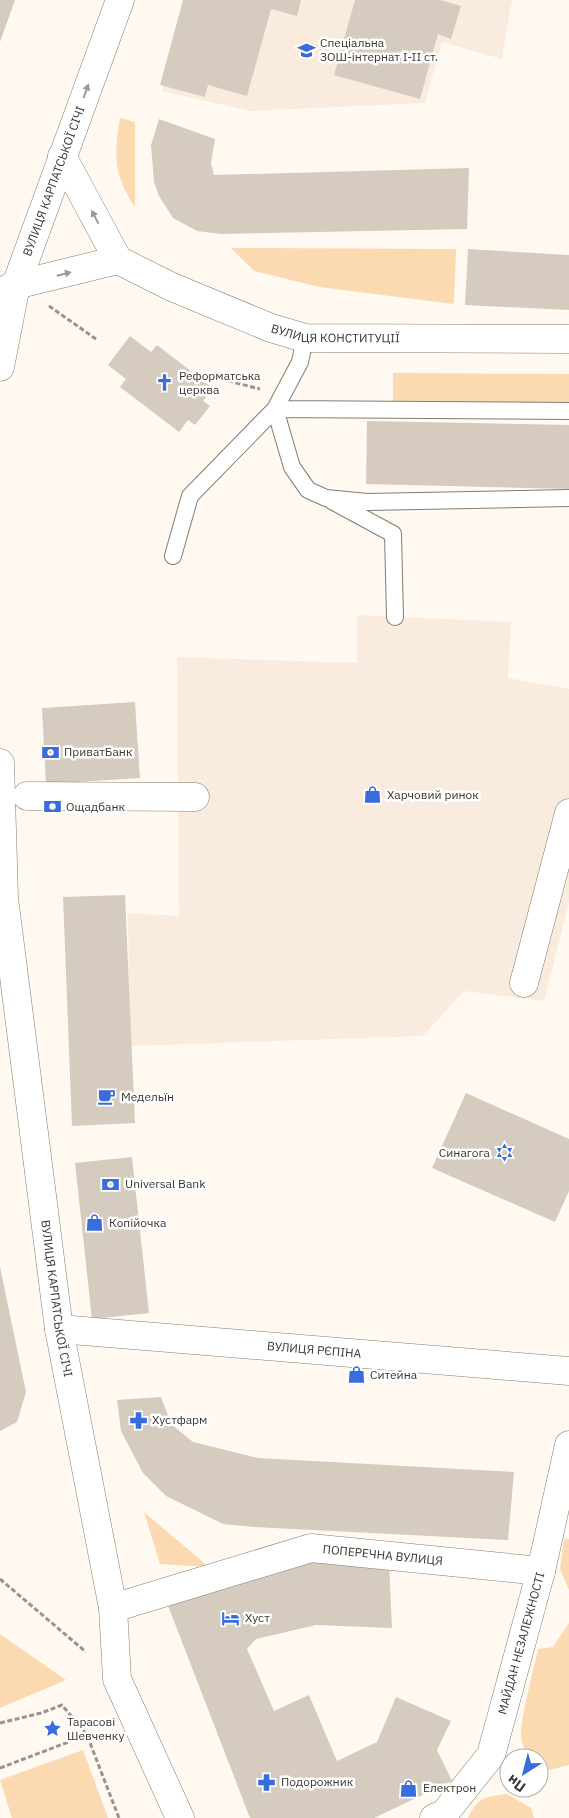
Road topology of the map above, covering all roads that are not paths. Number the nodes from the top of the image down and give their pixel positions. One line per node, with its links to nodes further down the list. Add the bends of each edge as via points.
1 (120, 0): 2 (street, ВУЛИЦЯ КАРПАТСЬКОЇ СІЧІ, one-way to 1)
2 (62, 156): 3 (street, one-way to 2); 4 (street, ВУЛИЦЯ КАРПАТСЬКОЇ СІЧІ)
3 (118, 260): 4 (street, one-way to 3); 5 (street, ВУЛИЦЯ КОНСТИТУЦІЇ, via 271,328)
4 (8, 289): 7 (street, ВУЛИЦЯ КАРПАТСЬКОЇ СІЧІ)
5 (305, 338): 6 (street, ВУЛИЦЯ КОНСТИТУЦІЇ); 8 (lane, via 300,362)
6 (569, 339)
7 (0, 367)
8 (275, 409): 9 (lane); 10 (lane, via 292,467 308,490); 12 (lane, via 190,496)
9 (569, 410)
10 (326, 498): 11 (lane, via 367,502); 13 (lane, via 393,534)
11 (569, 498)
12 (173, 556)
13 (395, 617)
14 (0, 763): 18 (street, ВУЛИЦЯ КАРПАТСЬКОЇ СІЧІ)
15 (27, 796): 16 (street)
16 (195, 797)
17 (569, 814): 19 (street)
18 (2, 898): 20 (street, ВУЛИЦЯ КАРПАТСЬКОЇ СІЧІ)
19 (524, 984)
20 (59, 1329): 21 (street, ВУЛИЦЯ РЄПІНА); 24 (street, ВУЛИЦЯ КАРПАТСЬКОЇ СІЧІ)
21 (569, 1372)
22 (569, 1445): 23 (street, МАЙДАН НЕЗАЛЕЖНОСТІ)
23 (541, 1572): 24 (street, ПОПЕРЕЧНА ВУЛИЦЯ, via 312,1548); 26 (street, МАЙДАН НЕЗАЛЕЖНОСТІ, via 491,1755 444,1814)
24 (112, 1608): 25 (street, ВУЛИЦЯ КАРПАТСЬКОЇ СІЧІ, via 117,1678)
25 (180, 1818)
26 (434, 1818)

